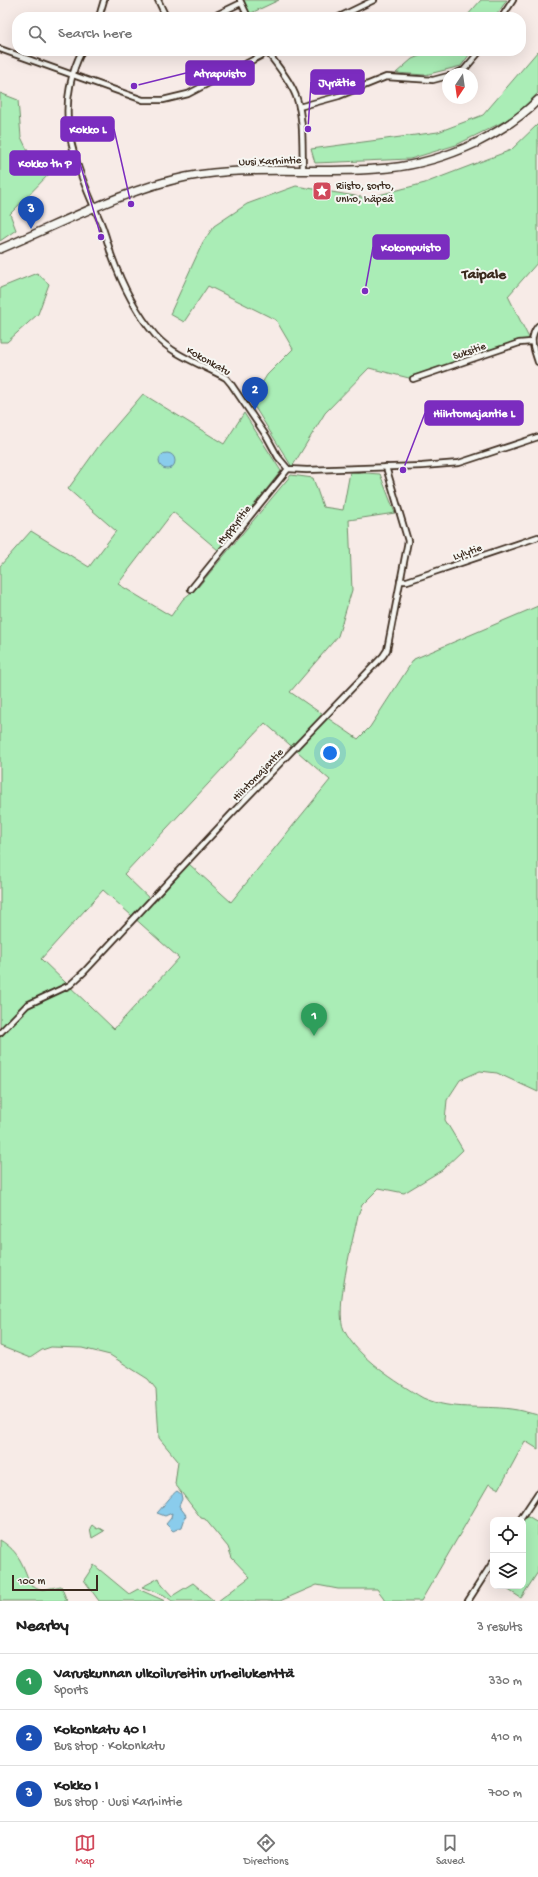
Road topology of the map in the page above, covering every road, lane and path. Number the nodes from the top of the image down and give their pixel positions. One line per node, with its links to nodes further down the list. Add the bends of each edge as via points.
1 (104, 0): 6 (street)
2 (158, 0): 7 (street)
3 (374, 0): 10 (street)
4 (513, 0): 11 (street)
5 (241, 2): 8 (street); 9 (street)
6 (100, 12)
7 (164, 12)
8 (222, 12)
9 (246, 12)
10 (349, 12)
11 (505, 12)
12 (0, 49): 13 (street)
13 (12, 53)
14 (19, 56): 20 (street)
15 (80, 56): 20 (street, Kokonkatu)
16 (259, 56): 20 (street, via 188,94 163,100 143,100)
17 (271, 56): 23 (street, via 291,86)
18 (476, 56): 19 (street)
19 (466, 68)
20 (73, 76): 25 (street, Kokonkatu, via 68,94 68,121 73,151)
21 (442, 78): 23 (street, via 433,80 386,77 339,96)
22 (538, 100): 24 (street, Uusi Karhintie, via 516,120 462,149 439,158 389,168)
23 (299, 107): 24 (street)
24 (303, 170): 25 (street, Uusi Karhintie, via 246,171 188,177 150,187)
25 (94, 209): 26 (street, Uusi Karhintie); 33 (street, Kokonkatu, via 129,294 148,325 174,351 217,373 232,384)
26 (0, 249)
27 (538, 326): 28 (street, via 532,334)
28 (531, 342): 29 (street); 30 (street, Suksitie, via 519,343)
29 (538, 362)
30 (413, 379)
31 (538, 437): 32 (street, via 459,463)
32 (386, 467): 33 (street); 35 (street, Hiihtomajantie, via 408,540)
33 (288, 469): 36 (street, Hyppyritie)
34 (538, 537): 35 (street, Lylytie, via 407,581)
35 (400, 581): 37 (street, Hiihtomajantie, via 383,656 84,972 70,985 28,1005)
36 (191, 589)
37 (0, 1033)
38 (538, 1493): 39 (street)
39 (522, 1517)
40 (490, 1567): 41 (street)
41 (468, 1601)

